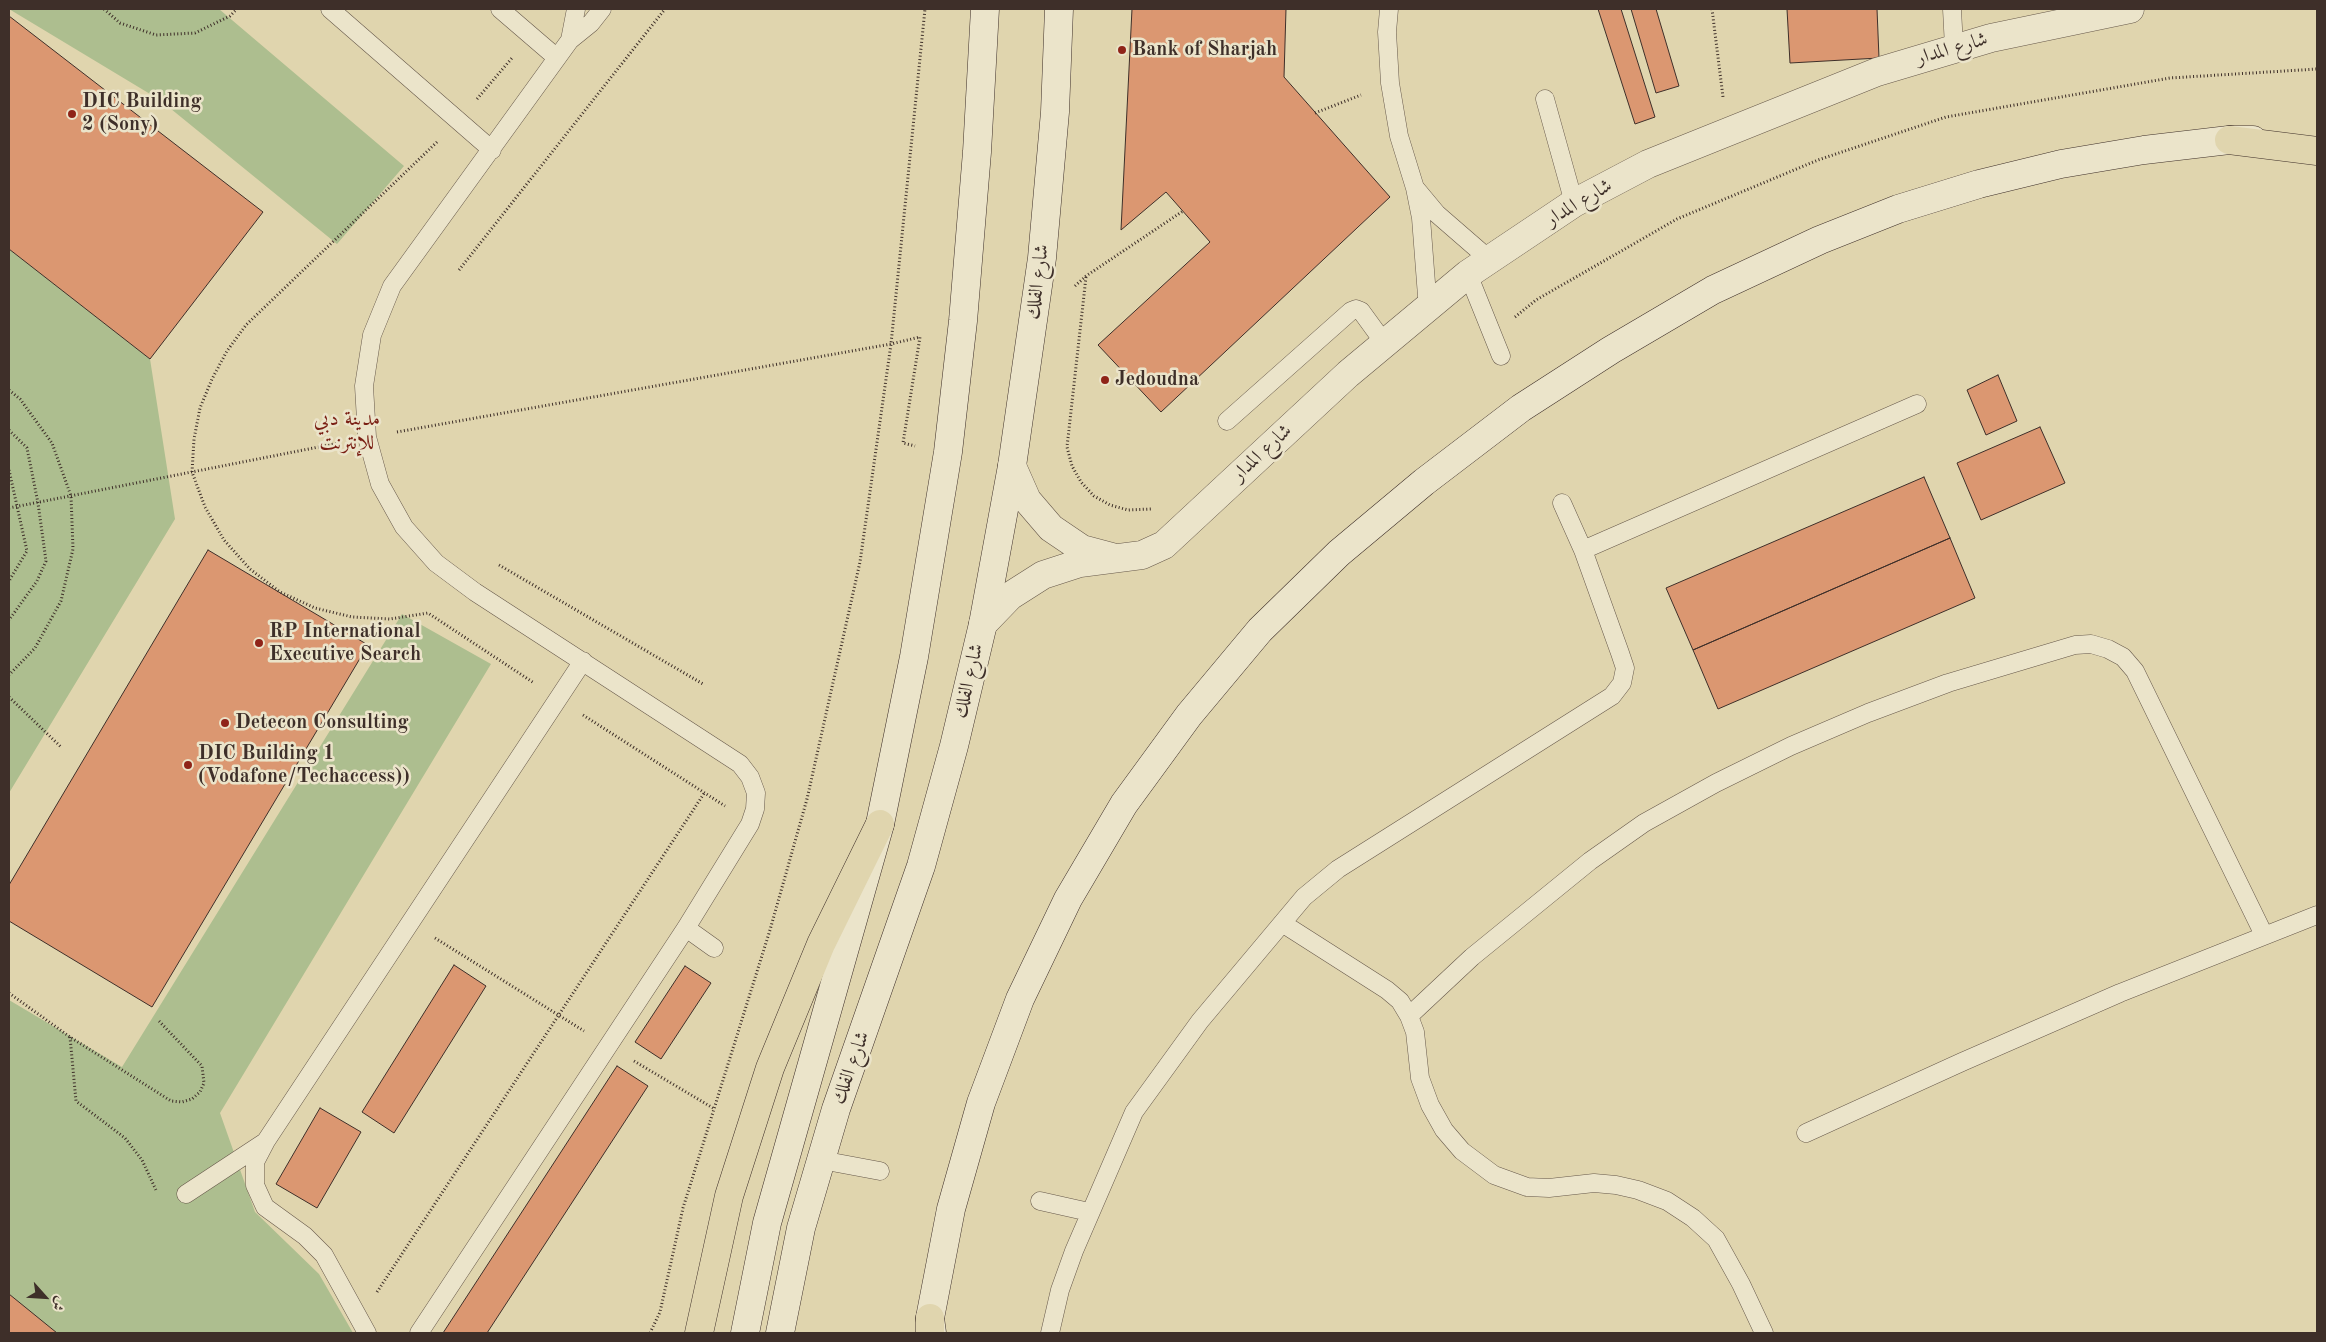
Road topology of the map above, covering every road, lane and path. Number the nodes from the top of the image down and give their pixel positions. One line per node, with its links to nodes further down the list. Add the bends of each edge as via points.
1 (104, 9): 2 (path, via 120,22 156,35 195,33 230,16)
2 (237, 9)
3 (330, 9): 25 (lane)
4 (500, 9): 17 (lane)
5 (576, 9): 15 (lane)
6 (602, 9): 15 (lane)
7 (665, 9): 31 (path)
8 (924, 9): 36 (path)
9 (985, 9): 44 (street, شارع الفلك, via 963,321)
10 (1059, 9): 45 (street, شارع الفلك, via 1055,112 1042,258)
11 (1388, 9): 19 (lane)
12 (1712, 9): 22 (path)
13 (1952, 9): 16 (lane)
14 (2130, 9): 16 (street, شارع المدار)
15 (570, 40): 17 (lane)
16 (1954, 48): 22 (street, شارع المدار, via 1877,72)
17 (557, 58): 25 (lane)
18 (2317, 69): 35 (path, via 2170,78 1946,117 1818,160 1677,219 1536,300)
19 (1390, 83): 21 (path); 27 (lane, via 1399,136)
20 (1545, 99): 28 (lane)
21 (1315, 113)
22 (1728, 132): 28 (street, شارع المدار, via 1648,164)
23 (2317, 139): 24 (street)
24 (2229, 140): 26 (main road); 87 (street, via 2144,150 1979,184 1898,209 1820,240 1713,290 1529,403 1424,482 1339,553 1260,630 1189,714 1124,804 1068,900 1020,999 981,1103 951,1208)
25 (492, 150): 43 (lane, via 392,286 372,335 364,386)
26 (2317, 151)
27 (1415, 188): 30 (lane); 34 (lane, via 1425,248)
28 (1574, 203): 30 (street, شارع المدار)
29 (1182, 211): 32 (path)
30 (1479, 267): 34 (street, شارع المدار); 35 (lane)
31 (459, 270)
32 (1086, 276): 33 (path, via 1075,285); 51 (path, via 1067,447 1072,466 1094,496 1110,505 1128,510)
33 (1073, 295)
34 (1428, 309): 37 (street, شارع المدار)
35 (1492, 335): 38 (lane)
36 (891, 344): 43 (path); 44 (path, via 920,337 903,443); 78 (path, via 860,562 807,799 770,930)
37 (1385, 344): 41 (lane, via 1360,311 1351,311); 54 (street, شارع المدار, via 1264,450 1164,545 1142,555)
38 (1501, 356)
39 (9, 390): 47 (path, via 20,399 52,443)
40 (1917, 404): 53 (lane)
41 (1227, 422)
42 (9, 430): 48 (path, via 27,448)
43 (367, 438): 47 (path); 59 (lane, via 380,484 404,527 436,563)
44 (948, 452): 65 (street, شارع الفلك, via 914,657)
45 (1012, 466): 54 (street, شارع المدار, via 1027,500 1051,528 1082,549); 58 (street, شارع الفلك)
46 (9, 470): 50 (path)
47 (71, 496): 48 (path); 60 (path, via 73,548 61,601 35,648)
48 (38, 503): 50 (path); 57 (path, via 46,560 37,581)
49 (1562, 503): 53 (lane)
50 (19, 506): 52 (path); 56 (path, via 27,551)
51 (1156, 507)
52 (9, 508)
53 (1583, 550): 68 (lane, via 1625,668 1622,684 1612,696 1338,869 1304,897)
54 (1118, 559): 58 (street, شارع المدار, via 1080,563 1043,575 1010,596)
55 (499, 565): 61 (path)
56 (9, 581)
57 (9, 620)
58 (982, 624): 81 (street, شارع الفلك, via 954,746 921,866)
59 (583, 661): 67 (lane); 69 (lane, via 740,764 756,792 750,824)
60 (9, 674)
61 (703, 684)
62 (9, 697): 63 (path)
63 (61, 747)
64 (705, 792): 73 (path)
65 (880, 824): 88 (main road, via 821,944 770,1068 729,1196); 91 (street, شارع الفلك, via 767,1223)
66 (2317, 915): 70 (lane)
67 (412, 923): 73 (path); 80 (lane)
68 (1282, 923): 74 (lane, via 1387,990); 85 (lane, via 1200,1020 1134,1112)
69 (686, 928): 71 (lane); 77 (lane)
70 (2264, 935): 74 (lane, via 2135,671 2123,657 2108,649 2092,644 2075,645 1948,683 1868,713 1790,746 1644,823 1582,867 1472,957); 79 (lane, via 1989,1050)
71 (714, 948)
72 (9, 993): 76 (path)
73 (559, 1015): 77 (path); 86 (path)
74 (1410, 1016): 94 (lane, via 1420,1078 1430,1105 1444,1130 1462,1151 1494,1176 1527,1187 1616,1185 1667,1201 1694,1218 1716,1239)
75 (158, 1020): 76 (path, via 202,1066 204,1083 192,1099 171,1101)
76 (70, 1037): 83 (path, via 76,1102 125,1138 142,1160 163,1203)
77 (609, 1046): 78 (path); 89 (lane)
78 (713, 1108): 90 (path, via 684,1208 660,1312)
79 (1806, 1133)
80 (266, 1141): 83 (lane); 86 (lane, via 255,1162 255,1185 265,1207 305,1236 324,1255)
81 (821, 1160): 82 (lane); 92 (street, شارع الفلك, via 801,1228)
82 (880, 1171)
83 (186, 1194)
84 (1040, 1202): 85 (lane)
85 (1089, 1212): 93 (lane, via 1060,1290)
86 (363, 1326)
87 (931, 1328)
88 (699, 1331)
89 (419, 1333)
90 (650, 1333)
91 (745, 1333)
92 (780, 1333)
93 (1050, 1333)
94 (1764, 1333)

